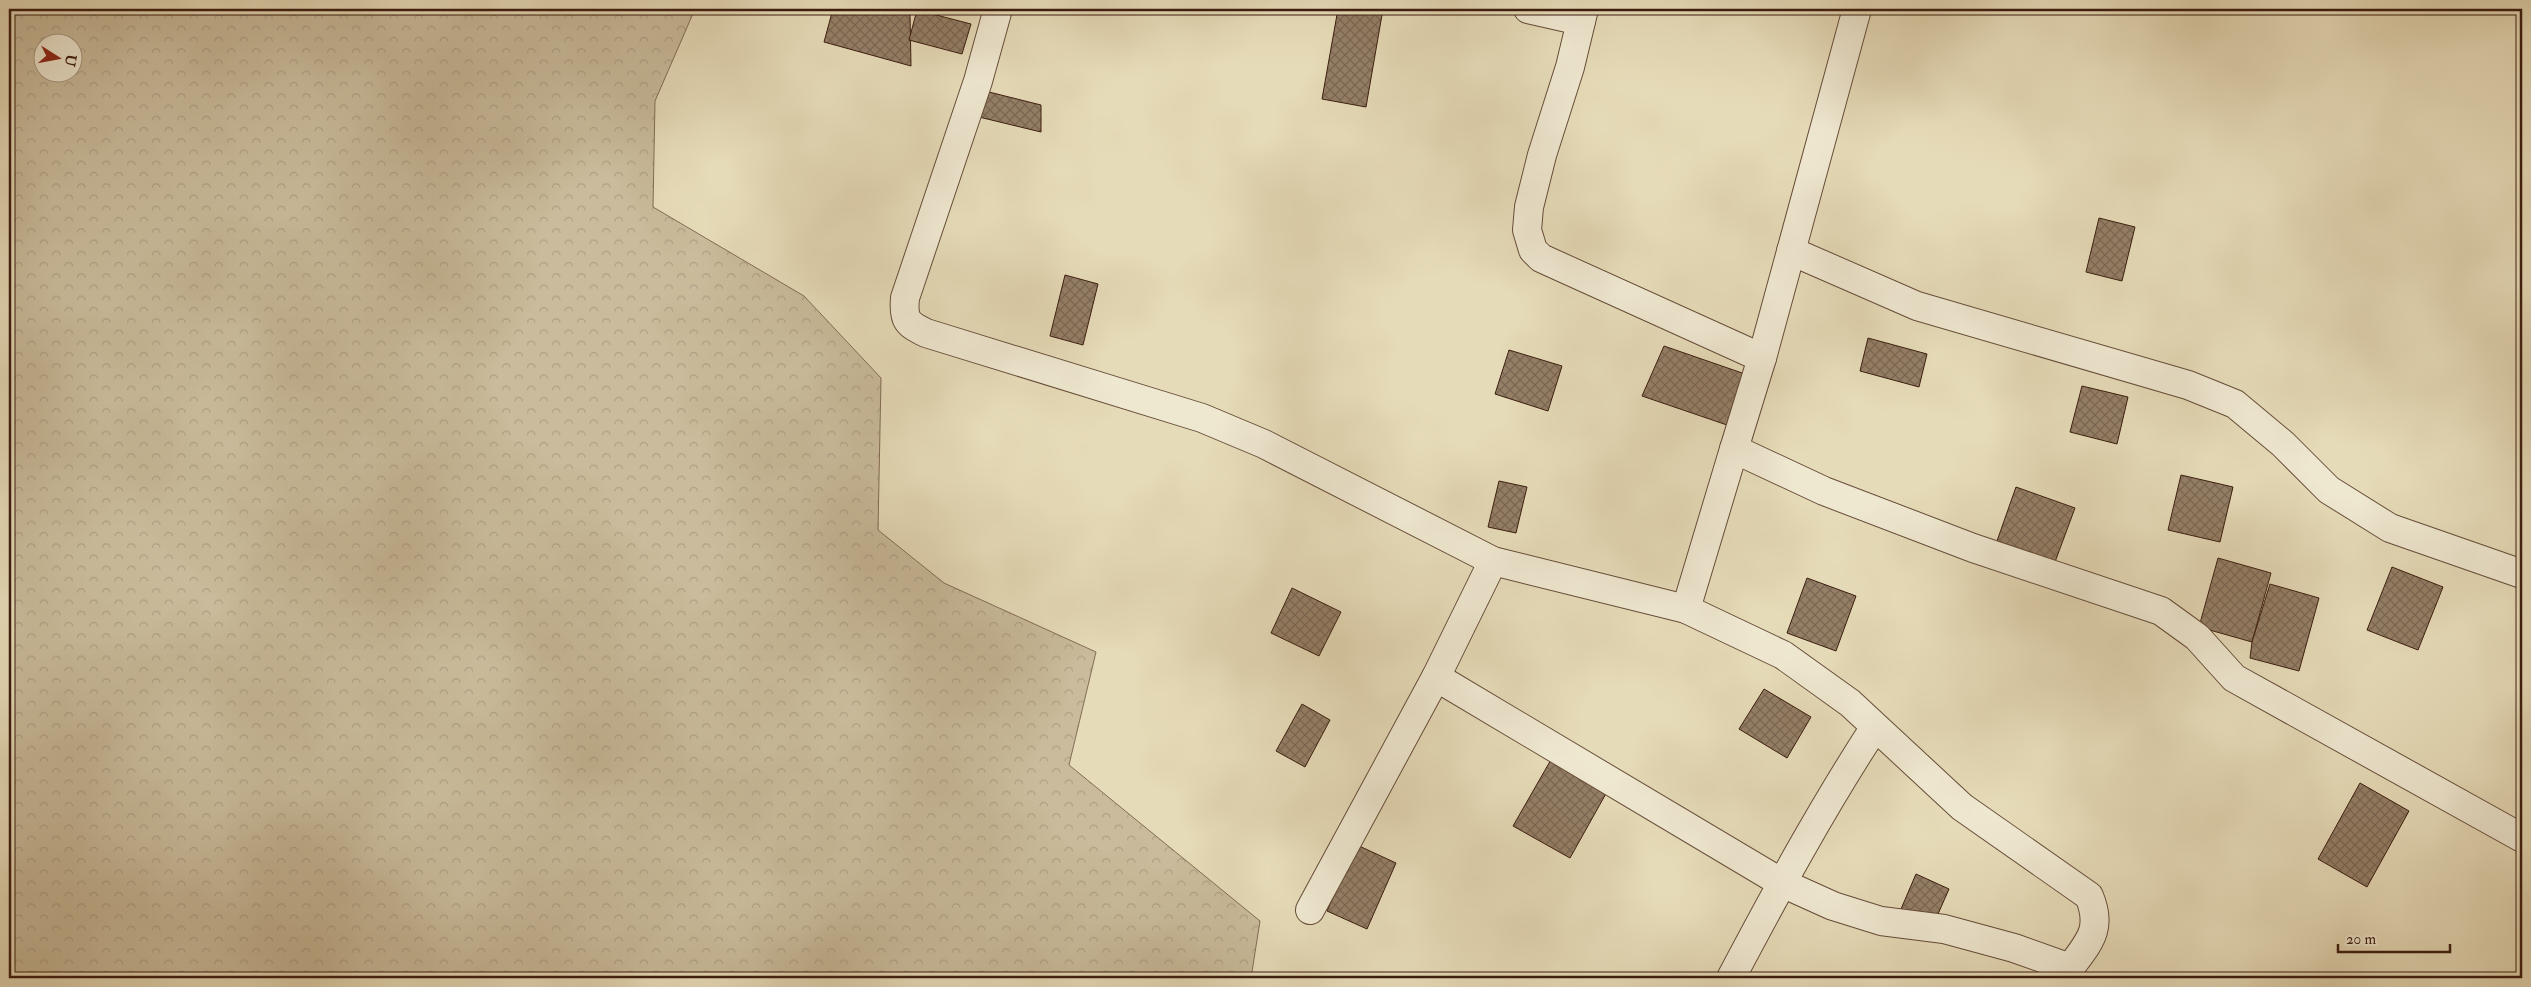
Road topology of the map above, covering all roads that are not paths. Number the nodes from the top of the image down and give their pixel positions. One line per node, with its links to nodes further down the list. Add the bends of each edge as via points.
1 (998, 9): 8 (street, via 978,80 905,298 904,310 911,326 1202,418 1264,444)
2 (1528, 9): 4 (street)
3 (1857, 9): 5 (street)
4 (1582, 15): 6 (street, via 1529,207 1527,230 1533,250 1541,258)
5 (1791, 251): 6 (street); 9 (street, via 1917,306 2188,386 2235,404 2283,444 2329,490 2390,528)
6 (1762, 358): 7 (street)
7 (1734, 449): 10 (street); 13 (street, via 1824,491 1964,544 2161,611 2197,636 2234,678)
8 (1493, 561): 10 (street); 11 (street)
9 (2522, 574)
10 (1686, 609): 12 (street, via 1783,655 1850,703)
11 (1436, 677): 14 (street); 15 (street)
12 (1875, 727): 14 (street, via 1840,780); 14 (street, via 1962,807 2089,896 2096,911 2092,938 2070,968 2014,948 1944,929 1881,921 1833,906)
13 (2522, 838)
14 (1782, 882): 16 (street)
15 (1310, 910)
16 (1731, 978)

